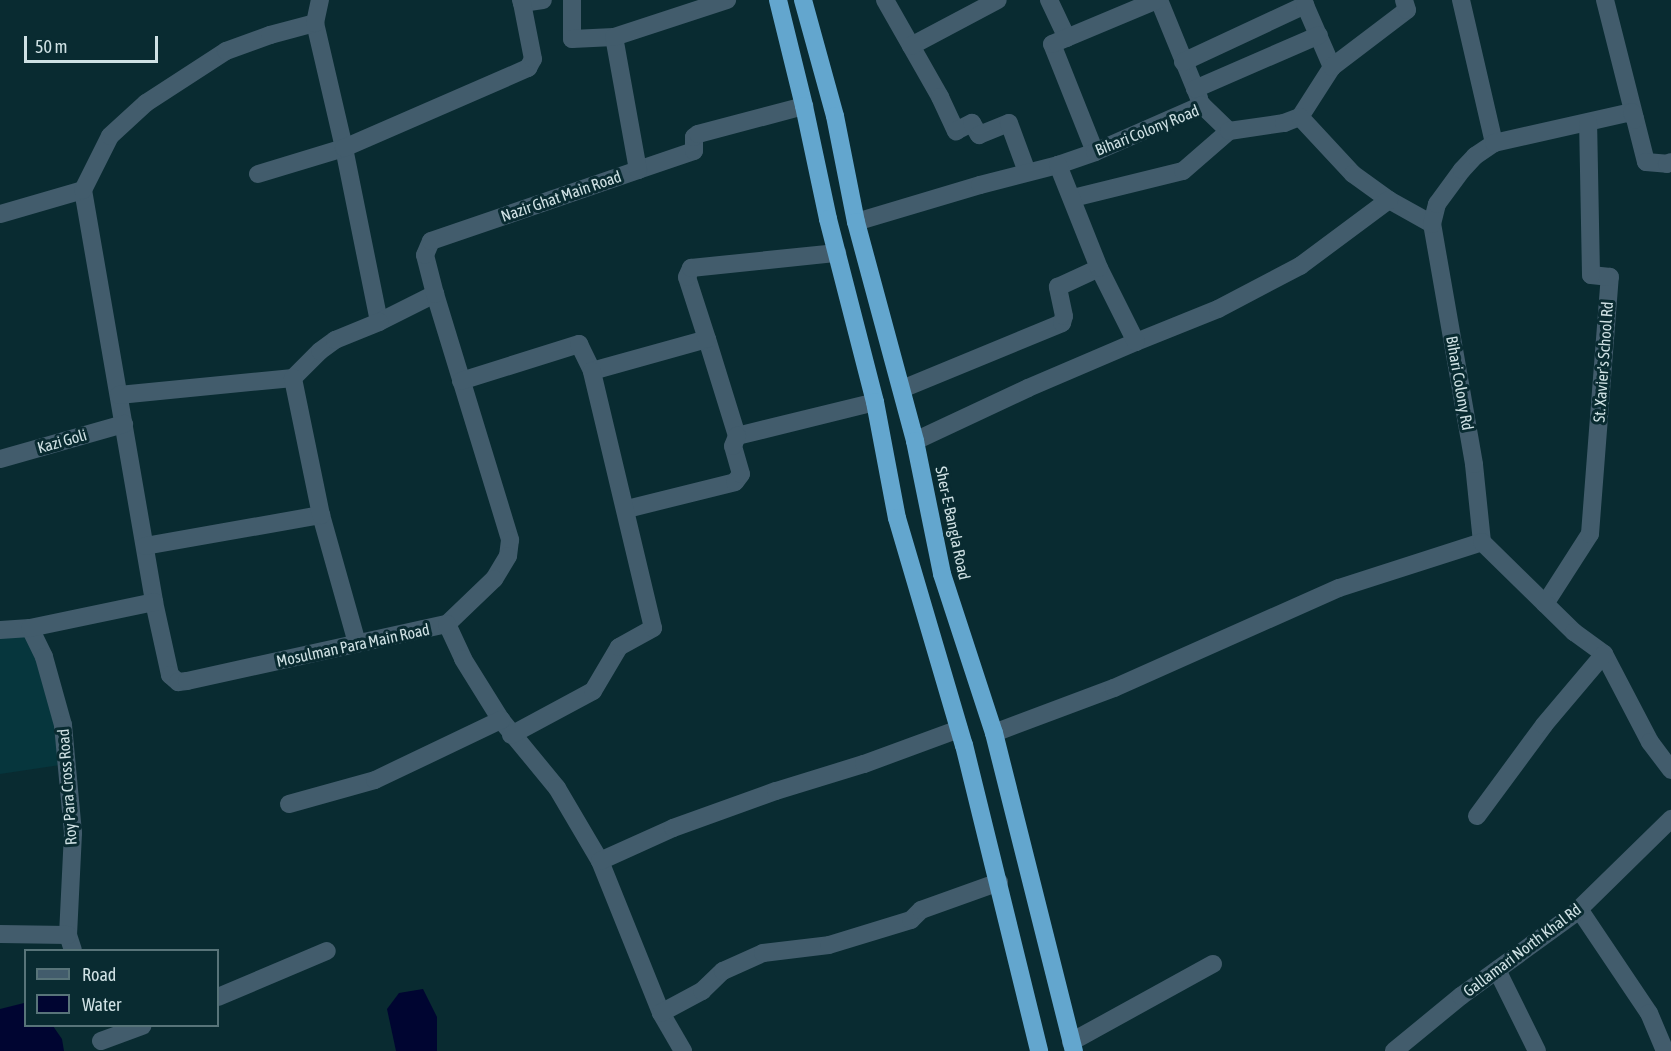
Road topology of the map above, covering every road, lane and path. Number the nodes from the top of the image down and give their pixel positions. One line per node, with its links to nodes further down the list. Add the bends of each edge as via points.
1 (320, 0): 15 (street)
2 (543, 0): 14 (street)
3 (572, 0): 17 (street, via 573,39)
4 (727, 0): 17 (street)
5 (778, 0): 23 (highway)
6 (803, 0): 40 (highway, Sher-E-Bangla Road, via 835,116)
7 (885, 0): 19 (street)
8 (998, 0): 19 (street)
9 (1049, 0): 18 (street)
10 (1158, 0): 18 (street); 20 (street)
11 (1404, 0): 21 (street, via 1407,10)
12 (1461, 0): 28 (street)
13 (1605, 0): 25 (street)
14 (521, 1): 29 (street, via 533,59 528,68)
15 (315, 23): 29 (street); 36 (street, via 226,51 146,103 110,136)
16 (1319, 35): 20 (street, via 1305,5); 21 (street); 22 (street)
17 (614, 37): 33 (street, Nazir Ghat Main Road)
18 (1066, 38): 30 (street, via 1052,44)
19 (911, 46): 34 (street, via 956,131 972,123 979,135 1009,123)
20 (1183, 62): 22 (street)
21 (1332, 67): 24 (street)
22 (1199, 97): 27 (street, Bihari Colony Road); 30 (street, Bihari Colony Road)
23 (804, 106): 33 (street, via 698,134 694,137 694,151); 42 (highway)
24 (1300, 117): 27 (street); 38 (street, via 1353,174)
25 (1635, 119): 26 (street, via 1632,112); 31 (street, via 1646,162)
26 (1588, 123): 28 (street); 63 (street, St. Xavier's School Rd, via 1591,275 1610,277 1590,534)
27 (1229, 131): 37 (street, via 1183,171)
28 (1494, 143): 41 (street, via 1475,156 1451,183 1437,204)
29 (344, 148): 35 (street); 45 (street)
30 (1095, 152): 32 (street, Bihari Colony Road)
31 (1671, 162)
32 (1058, 165): 34 (street, Bihari Colony Road); 37 (street)
33 (638, 170): 44 (street, Nazir Ghat Main Road, via 431,241 425,255)
34 (1027, 172): 40 (street, Bihari Colony Road)
35 (258, 174)
36 (83, 190): 39 (street); 52 (street)
37 (1073, 198): 43 (street)
38 (1389, 200): 41 (street); 47 (street, via 1300,266 1218,309)
39 (0, 214)
40 (856, 222): 51 (highway, Sher-E-Bangla Road)
41 (1432, 225): 60 (street, Bihari Colony Rd, via 1474,464)
42 (837, 253): 46 (street, via 691,267 687,277); 53 (highway)
43 (1099, 268): 47 (street); 51 (street, via 1058,287 1062,323)
44 (435, 294): 45 (street); 50 (street, Nazir Ghat Main Road)
45 (379, 322): 49 (street, via 335,340)
46 (707, 339): 48 (street); 55 (street)
47 (1136, 342): 56 (street)
48 (592, 371): 50 (street, via 579,344); 58 (street)
49 (293, 378): 52 (street); 59 (street)
50 (461, 381): 64 (street, Nazir Ghat Main Road, via 510,540 508,556 494,579)
51 (902, 389): 56 (highway, Sher-E-Bangla Road)
52 (119, 395): 54 (street)
53 (875, 402): 55 (street); 70 (highway, via 897,518)
54 (124, 424): 57 (street, Kazi Goli); 61 (street)
55 (737, 436): 58 (street, via 732,446 741,474 735,482)
56 (915, 441): 69 (highway, Sher-E-Bangla Road, via 942,574)
57 (0, 459)
58 (627, 509): 71 (street, via 652,631 617,649 593,691)
59 (321, 515): 61 (street); 67 (street)
60 (1482, 542): 63 (street); 73 (street, via 1339,588 1114,687)
61 (145, 546): 62 (street)
62 (154, 602): 65 (street); 67 (street, Mosulman Para Main Road, via 170,675 178,682)
63 (1545, 604): 68 (street)
64 (447, 624): 67 (street, Mosulman Para Main Road); 71 (street, Mosulman Para Main Road, via 463,659)
65 (30, 628): 66 (street); 82 (street, Roy Para Cross Road, via 44,657 63,725 72,833)
66 (0, 630)
67 (357, 643)
68 (1604, 654): 74 (street, via 1650,742); 76 (street, via 1544,725)
69 (981, 693): 70 (highway); 73 (highway, Sher-E-Bangla Road)
70 (952, 704): 72 (highway)
71 (506, 727): 75 (street, via 375,780); 78 (street, Mosulman Para Main Road, via 557,788)
72 (959, 729): 78 (street, via 864,764 776,790 673,828); 79 (highway)
73 (994, 733): 90 (highway, Sher-E-Bangla Road)
74 (1671, 770)
75 (289, 804)
76 (1477, 816)
77 (1671, 819): 80 (street, Gallamari North Khal Rd)
78 (600, 861): 87 (street, Mosulman Para Main Road)
79 (999, 882): 87 (street, via 921,910 911,920 850,939 763,953 723,970 702,991); 92 (highway)
80 (1579, 909): 85 (street, Gallamari North Khal Rd); 95 (street, via 1649,1013)
81 (0, 934): 82 (street)
82 (71, 943)
83 (327, 951): 86 (street)
84 (1213, 964): 90 (street)
85 (1497, 970): 93 (street, Gallamari North Khal Rd); 94 (street)
86 (219, 997)
87 (661, 1013): 91 (street, Mosulman Para Main Road)
88 (139, 1027): 89 (street)
89 (99, 1039)
90 (1073, 1047)
91 (683, 1051)
92 (1039, 1051)
93 (1394, 1051)
94 (1537, 1051)
95 (1665, 1051)

